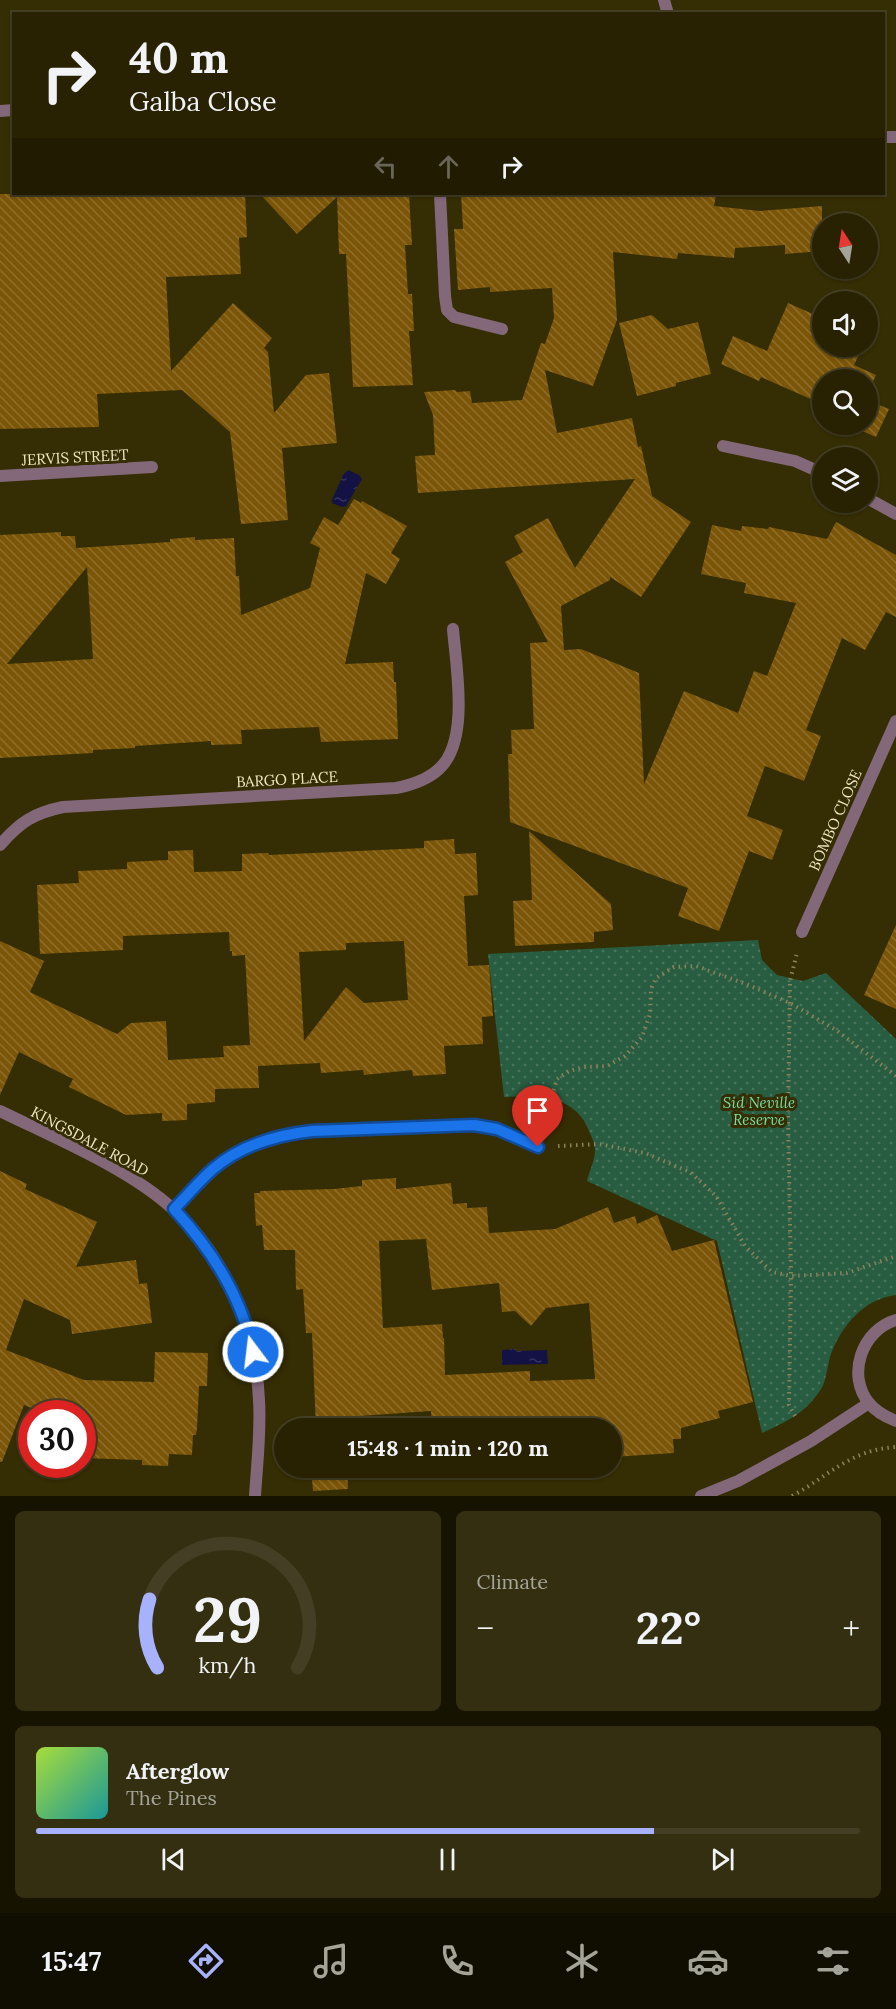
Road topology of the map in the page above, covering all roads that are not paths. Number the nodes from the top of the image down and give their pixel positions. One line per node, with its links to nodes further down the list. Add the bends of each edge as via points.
1 (440, 195): 2 (street, via 447,310 454,317)
2 (502, 328)
3 (723, 446): 5 (street, via 786,459)
4 (152, 467): 6 (street, JERVIS STREET)
5 (812, 469)
6 (0, 476)
7 (878, 504): 8 (street)
8 (896, 514)
9 (453, 629): 11 (street, BARGO PLACE, via 457,729 447,759 427,778 396,788 63,807 28,818)
10 (896, 721): 12 (street, BOMBO CLOSE)
11 (0, 845)
12 (802, 932)
13 (0, 1111): 15 (street, KINGSDALE ROAD, via 124,1174)
14 (538, 1147): 15 (street, via 497,1129 474,1125 288,1134 232,1155 213,1168)
15 (174, 1209): 19 (street, KINGSDALE ROAD, via 213,1256 237,1301 250,1338 260,1401)
16 (896, 1320): 17 (street, via 873,1334 862,1350 858,1368 860,1387)
17 (869, 1403): 18 (street, via 882,1416); 20 (street, via 738,1481)
18 (896, 1421)
19 (255, 1496)
20 (701, 1496)

